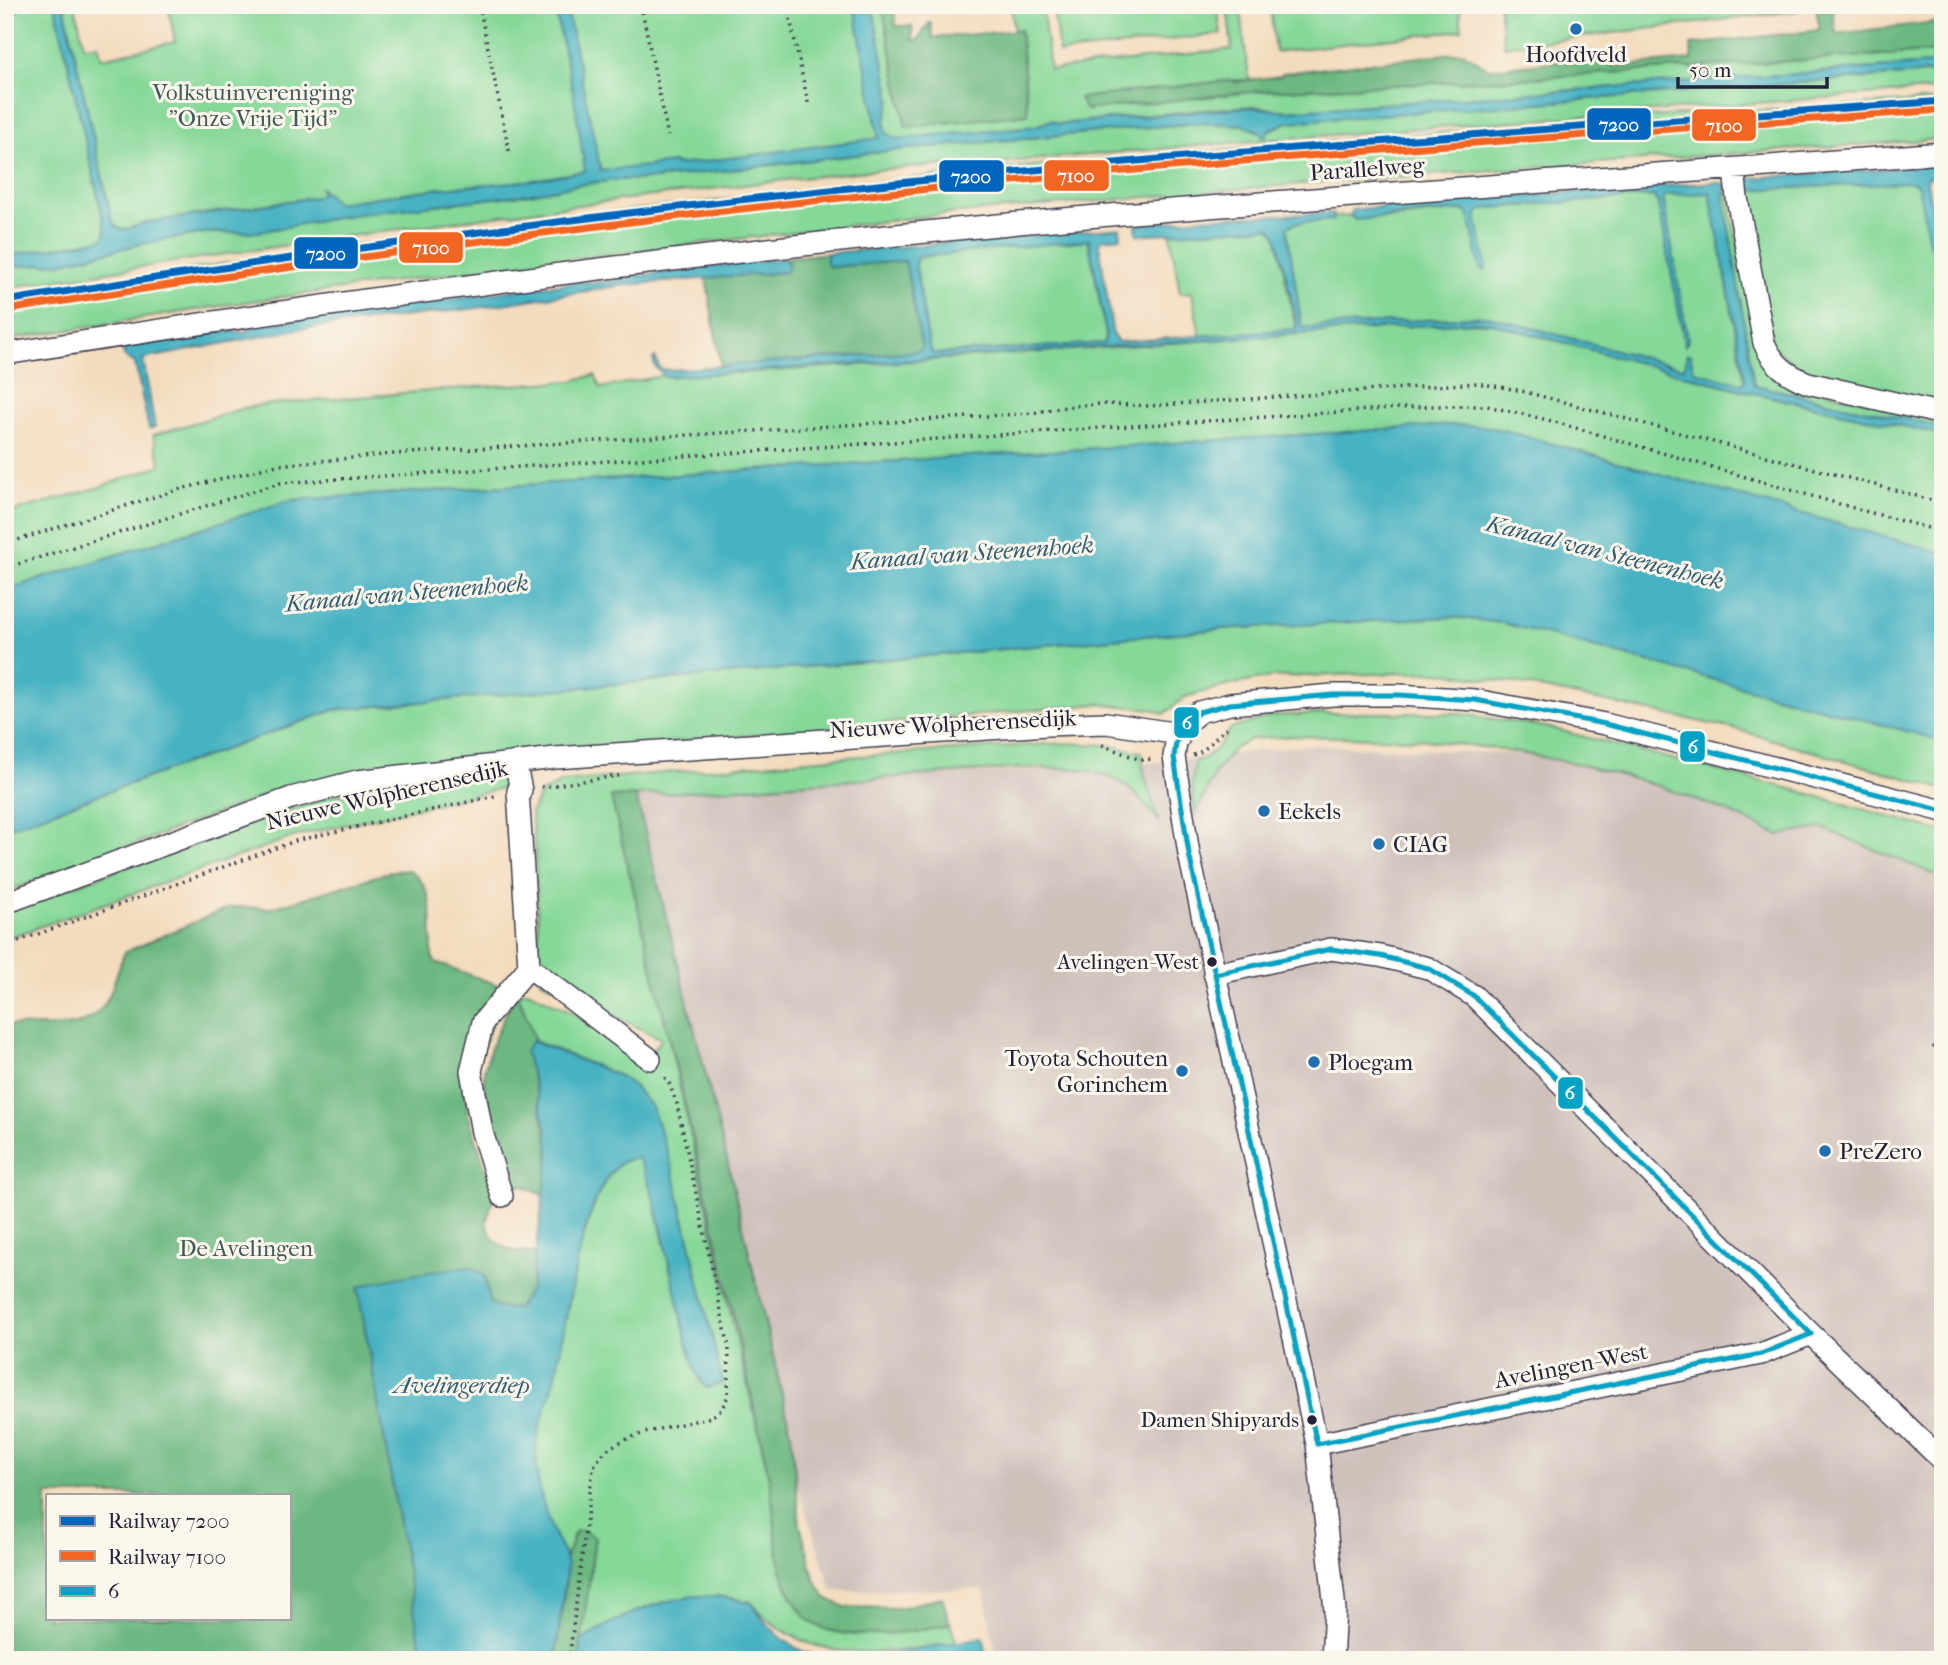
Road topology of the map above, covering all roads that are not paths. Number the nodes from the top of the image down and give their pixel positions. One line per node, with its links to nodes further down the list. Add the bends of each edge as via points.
1 (1943, 153): 2 (street, Parallelweg)
2 (1734, 169): 3 (street, Parallelweg, via 1120,214 588,269); 4 (street, via 1763,343 1776,363 1808,383)
3 (5, 354)
4 (1943, 414)
5 (1180, 734): 6 (street, Nieuwe Wolpherensedijk, via 1106,723); 7 (street, via 1199,712 1230,704 1333,695 1475,700 1605,724); 10 (street, via 1174,757)
6 (515, 762): 8 (street, Nieuwe Wolpherensedijk, via 369,779 291,798); 9 (street, via 521,790)
7 (1943, 811)
8 (5, 903)
9 (529, 967): 11 (street); 12 (street, via 483,1022 471,1071 482,1132)
10 (1214, 974): 13 (street, via 1331,949 1428,968 1474,996); 14 (street)
11 (650, 1059)
12 (502, 1196)
13 (1811, 1334): 14 (street, Avelingen-West, via 1761,1354); 15 (street)
14 (1317, 1444): 16 (street, via 1335,1610)
15 (1943, 1461)
16 (1332, 1660)

